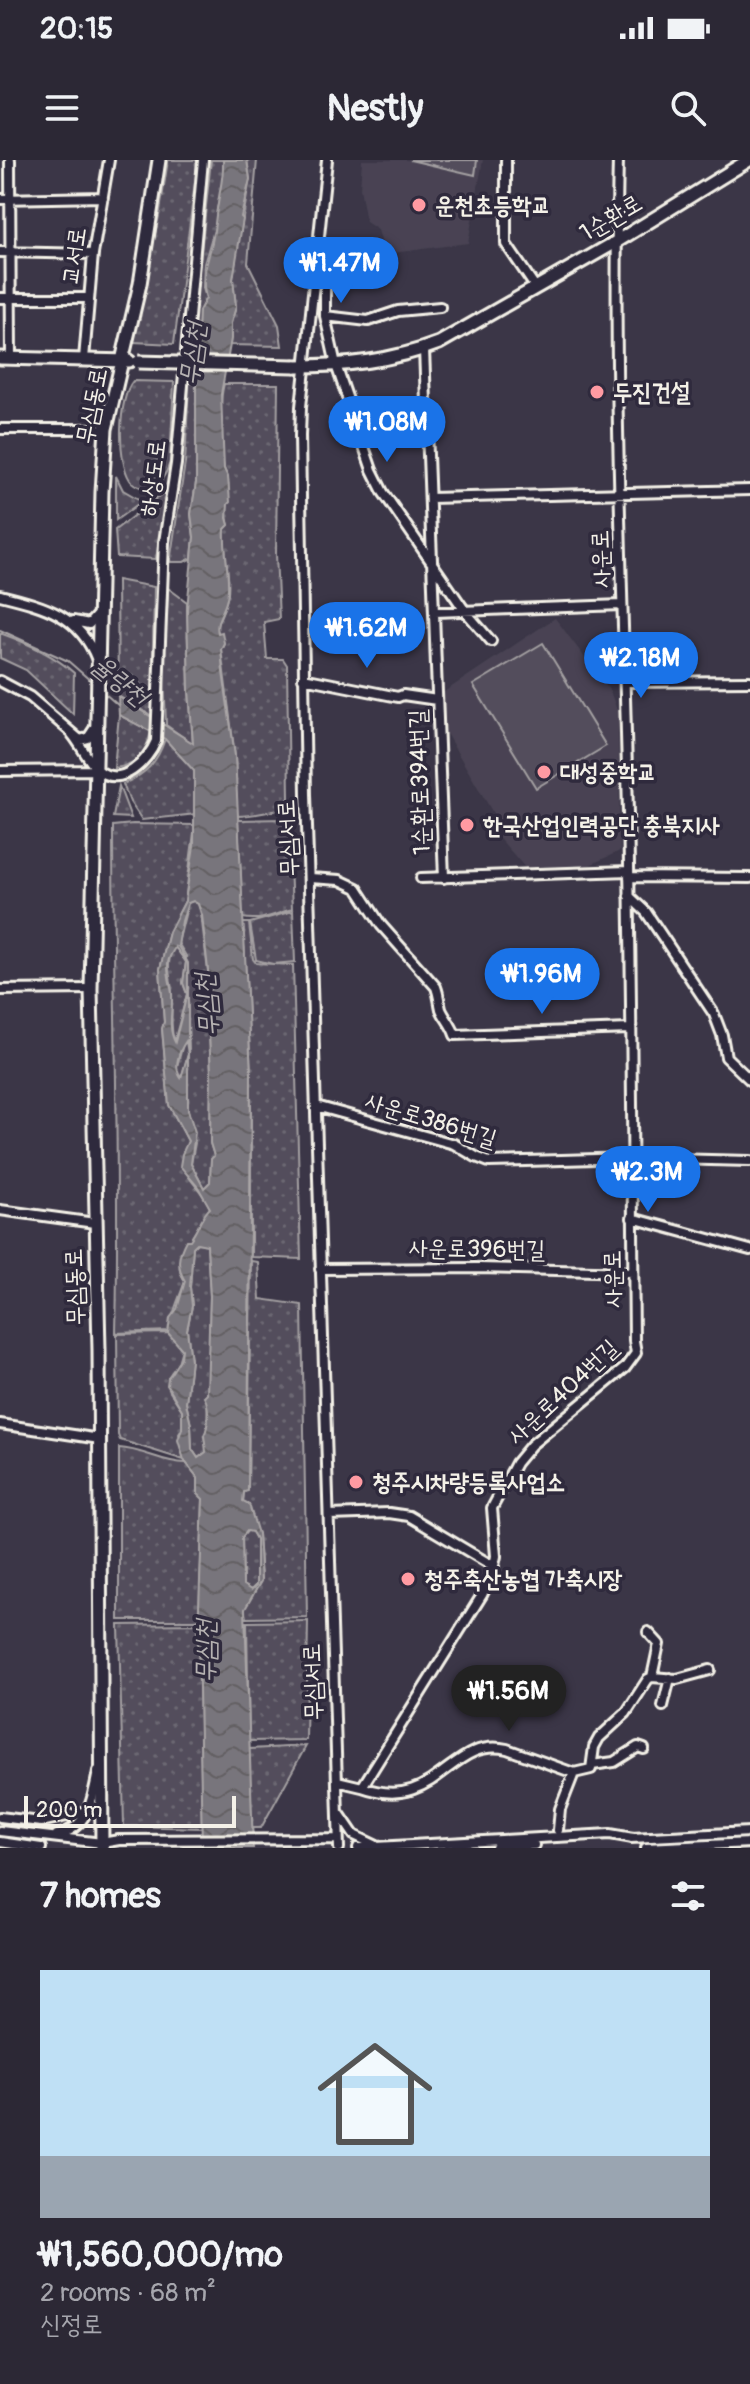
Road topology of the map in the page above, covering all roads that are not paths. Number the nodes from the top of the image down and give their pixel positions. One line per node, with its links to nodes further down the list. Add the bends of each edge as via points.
1 (10, 160): 10 (street)
2 (109, 160): 9 (street, 교서로)
3 (159, 160): 25 (main road, 무심동로)
4 (203, 160): 49 (street, 하상도로, via 176,464 164,542 156,741 132,771 112,776)
5 (327, 160): 15 (street, 무심서로)
6 (506, 160): 16 (street, via 506,244)
7 (618, 160): 11 (street, 사운로)
8 (749, 160): 11 (main road, 1순환로)
9 (103, 197): 10 (street); 14 (street, 교서로)
10 (5, 199): 13 (street)
11 (616, 242): 16 (main road, 1순환로); 31 (street, 사운로)
12 (0, 252): 13 (street)
13 (11, 252): 14 (street); 18 (street)
14 (93, 254): 19 (street, 교서로)
15 (314, 279): 21 (street, via 325,281); 27 (street, 무심서로)
16 (536, 288): 22 (main road, 1순환로)
17 (0, 298): 18 (street)
18 (10, 298): 19 (street); 23 (street)
19 (88, 298): 24 (street, 교서로)
20 (440, 307): 21 (street, via 398,311 368,321)
21 (325, 316): 26 (street)
22 (424, 349): 26 (main road, 1순환로); 32 (street, 1순환로394번길)
23 (5, 358): 24 (main road)
24 (84, 359): 25 (main road)
25 (123, 361): 27 (main road, 1순환로, bridge); 29 (main road, 무심동로)
26 (336, 365): 27 (main road, 1순환로); 33 (street, via 372,470)
27 (300, 366): 42 (street, 무심서로)
28 (0, 429): 29 (street)
29 (106, 429): 37 (main road, 무심동로)
30 (750, 490): 31 (street)
31 (619, 492): 32 (street); 35 (street, 사운로)
32 (430, 498): 33 (street, 1순환로394번길)
33 (433, 565): 36 (street); 38 (street, 1순환로394번길)
34 (0, 595): 39 (street, via 38,604)
35 (622, 605): 36 (street); 45 (street, 사운로)
36 (465, 611): 38 (street); 40 (street)
37 (99, 612): 39 (street, via 89,624); 41 (main road, 무심동로)
38 (435, 612): 46 (street, 1순환로394번길)
39 (66, 618): 41 (street, via 86,636)
40 (491, 641)
41 (99, 663): 47 (main road, 무심동로)
42 (303, 678): 46 (street); 52 (street, 무심서로)
43 (0, 681): 48 (street, via 30,697)
44 (750, 681): 45 (street)
45 (625, 682): 51 (street, 사운로)
46 (437, 700): 54 (street, 1순환로394번길)
47 (97, 725): 48 (street, via 83,741); 49 (main road, 무심동로)
48 (72, 734): 49 (street)
49 (97, 770): 50 (street); 57 (main road, 무심동로)
50 (0, 771)
51 (629, 874): 54 (street); 55 (street); 56 (street, 사운로)
52 (310, 878): 59 (street, via 340,880 357,888 381,925 436,987 455,1035); 61 (street, 무심서로)
53 (421, 878): 54 (street)
54 (444, 878)
55 (750, 878)
56 (629, 896): 59 (street, 사운로); 60 (street, via 646,912 714,1014 726,1057)
57 (91, 989): 58 (street); 66 (main road, 무심동로)
58 (0, 990)
59 (630, 1029): 62 (street, 사운로)
60 (750, 1080)
61 (316, 1106): 62 (street, 사운로386번길, via 454,1144 489,1162); 68 (street, 무심서로)
62 (632, 1158): 63 (street, 사운로386번길); 65 (street, 사운로)
63 (750, 1161)
64 (0, 1210): 66 (street)
65 (632, 1218): 67 (street); 69 (street, 사운로)
66 (95, 1223): 72 (main road, 무심동로)
67 (750, 1250)
68 (320, 1269): 69 (street, 사운로396번길); 73 (street, 무심서로)
69 (633, 1272): 70 (street, 사운로)
70 (634, 1341): 74 (street, 사운로404번길, via 636,1353 625,1368 516,1463 492,1508)
71 (0, 1424): 72 (street)
72 (100, 1439): 80 (main road, 무심동로)
73 (329, 1515): 74 (street, via 409,1516); 84 (street, 무심서로)
74 (493, 1566): 85 (street, 사운로404번길, via 482,1595)
75 (648, 1632): 77 (street, via 659,1644)
76 (710, 1670): 78 (street)
77 (652, 1677): 78 (street); 82 (street, via 599,1738)
78 (670, 1678): 79 (street)
79 (663, 1706)
80 (102, 1743): 86 (street); 97 (main road, 무심동로)
81 (644, 1749): 82 (street)
82 (592, 1765): 83 (street)
83 (574, 1773): 85 (street, via 489,1747 411,1791); 89 (street)
84 (337, 1781): 85 (street); 87 (street, 무심서로)
85 (362, 1787)
86 (88, 1811): 88 (street, via 41,1822); 92 (street, via 71,1831)
87 (337, 1811): 95 (street, 무심서로); 98 (street, via 354,1835)
88 (0, 1817)
89 (558, 1830)
90 (0, 1831): 92 (street)
91 (750, 1832): 93 (street)
92 (33, 1836): 97 (street)
93 (633, 1838): 98 (street, via 610,1834); 102 (street)
94 (0, 1842): 99 (street)
95 (338, 1843): 97 (street, via 119,1840)
96 (750, 1843): 103 (street)
97 (102, 1846)
98 (384, 1847): 101 (street)
99 (41, 1848)
100 (358, 1848): 101 (street)
101 (368, 1848)
102 (496, 1848)
103 (646, 1848)

